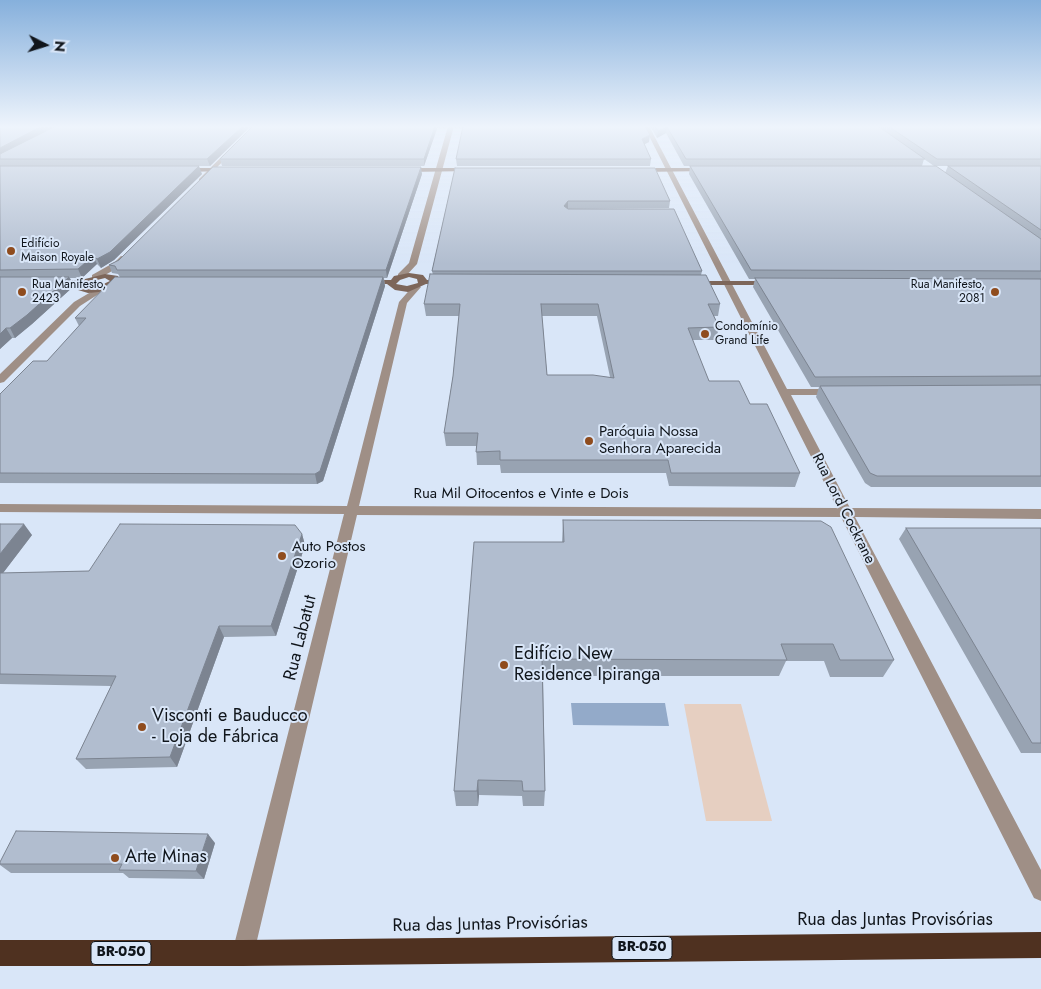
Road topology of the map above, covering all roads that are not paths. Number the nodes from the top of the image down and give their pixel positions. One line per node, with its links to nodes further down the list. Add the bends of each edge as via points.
1 (209, 172): 4 (street)
2 (438, 172): 9 (street)
3 (669, 172): 6 (street, Rua Lord Cockrane)
4 (197, 184)
5 (681, 212): 6 (street)
6 (690, 212): 18 (street, Rua Lord Cockrane)
7 (131, 251): 8 (street)
8 (118, 264): 11 (street); 12 (street)
9 (413, 264): 10 (street); 15 (street)
10 (401, 276): 15 (main road); 22 (main road)
11 (95, 277): 12 (main road); 20 (main road)
12 (116, 280): 21 (main road)
13 (44, 282): 20 (main road)
14 (361, 282): 22 (main road)
15 (419, 282): 16 (main road); 22 (street, Rua Labatut); 22 (main road)
16 (456, 282)
17 (680, 283): 18 (main road)
18 (728, 284): 19 (main road); 25 (street, Rua Lord Cockrane)
19 (784, 284)
20 (83, 286): 21 (main road); 23 (street)
21 (104, 288): 23 (street)
22 (397, 291): 28 (street, Rua Labatut)
23 (77, 304): 24 (street)
24 (0, 380)
25 (783, 392): 26 (street); 29 (street, Rua Lord Cockrane)
26 (842, 392)
27 (0, 508): 28 (street, Rua Mil Oitocentos e Vinte e Dois)
28 (352, 510): 29 (street, Rua Mil Oitocentos e Vinte e Dois); 34 (street, Rua Labatut)
29 (844, 512): 30 (street, Rua Mil Oitocentos e Vinte e Dois); 31 (street, Rua Lord Cockrane)
30 (1041, 514)
31 (1041, 891)
32 (1041, 945): 34 (highway, Rua das Juntas Provisórias / BR-050)
33 (0, 953): 34 (highway, Rua das Juntas Provisórias / BR-050)
34 (242, 953)

